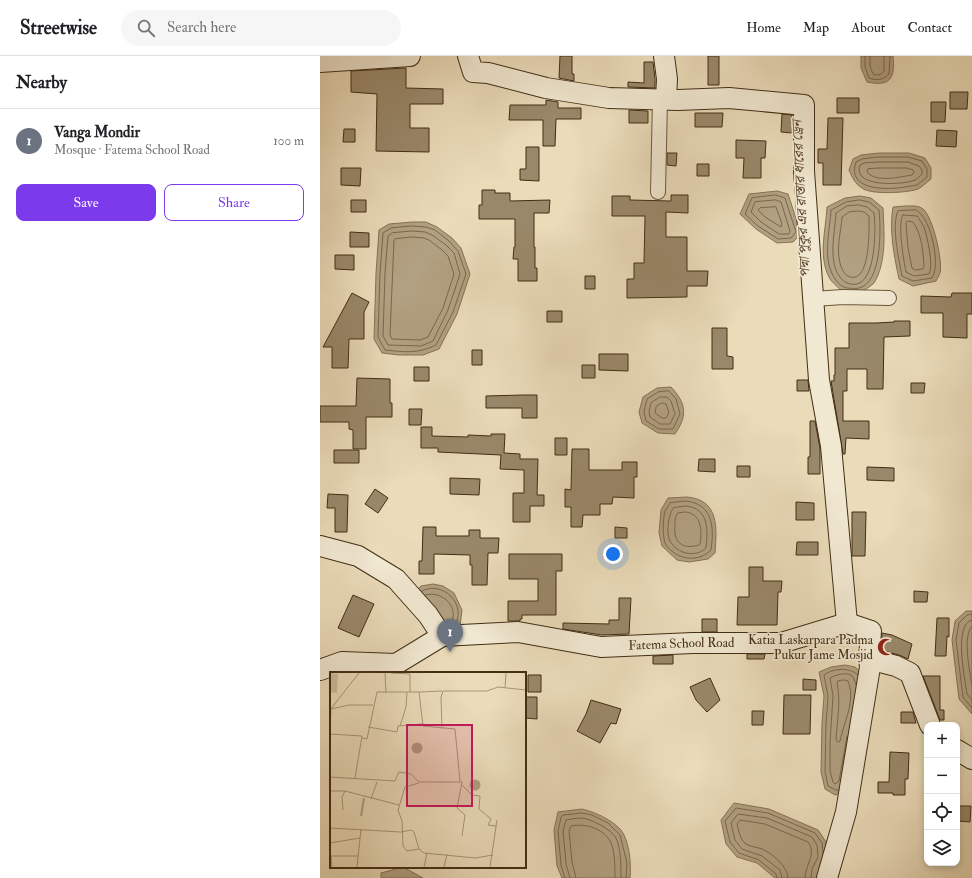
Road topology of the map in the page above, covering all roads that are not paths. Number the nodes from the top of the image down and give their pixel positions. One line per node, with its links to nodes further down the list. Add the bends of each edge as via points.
1 (410, 56): 4 (street)
2 (468, 56): 5 (street, via 473,72 488,73 546,88 609,98)
3 (664, 56): 5 (street, via 667,79)
4 (320, 62)
5 (663, 99): 6 (street); 7 (street, via 729,98 804,104 804,171)
6 (658, 192)
7 (813, 298): 8 (street); 10 (street, via 819,380 831,446)
8 (889, 298)
9 (320, 546): 11 (street, via 358,556 396,579 428,615)
10 (848, 623): 11 (street, Fatema School Road, via 782,643 602,647 518,632); 12 (street, via 871,631)
11 (442, 636): 13 (street, via 396,664 342,662)
12 (869, 660): 14 (street, via 896,666 910,673); 17 (street, via 869,674 846,812)
13 (320, 670)
14 (929, 722)
15 (960, 752): 16 (street)
16 (972, 759)
17 (827, 878)

